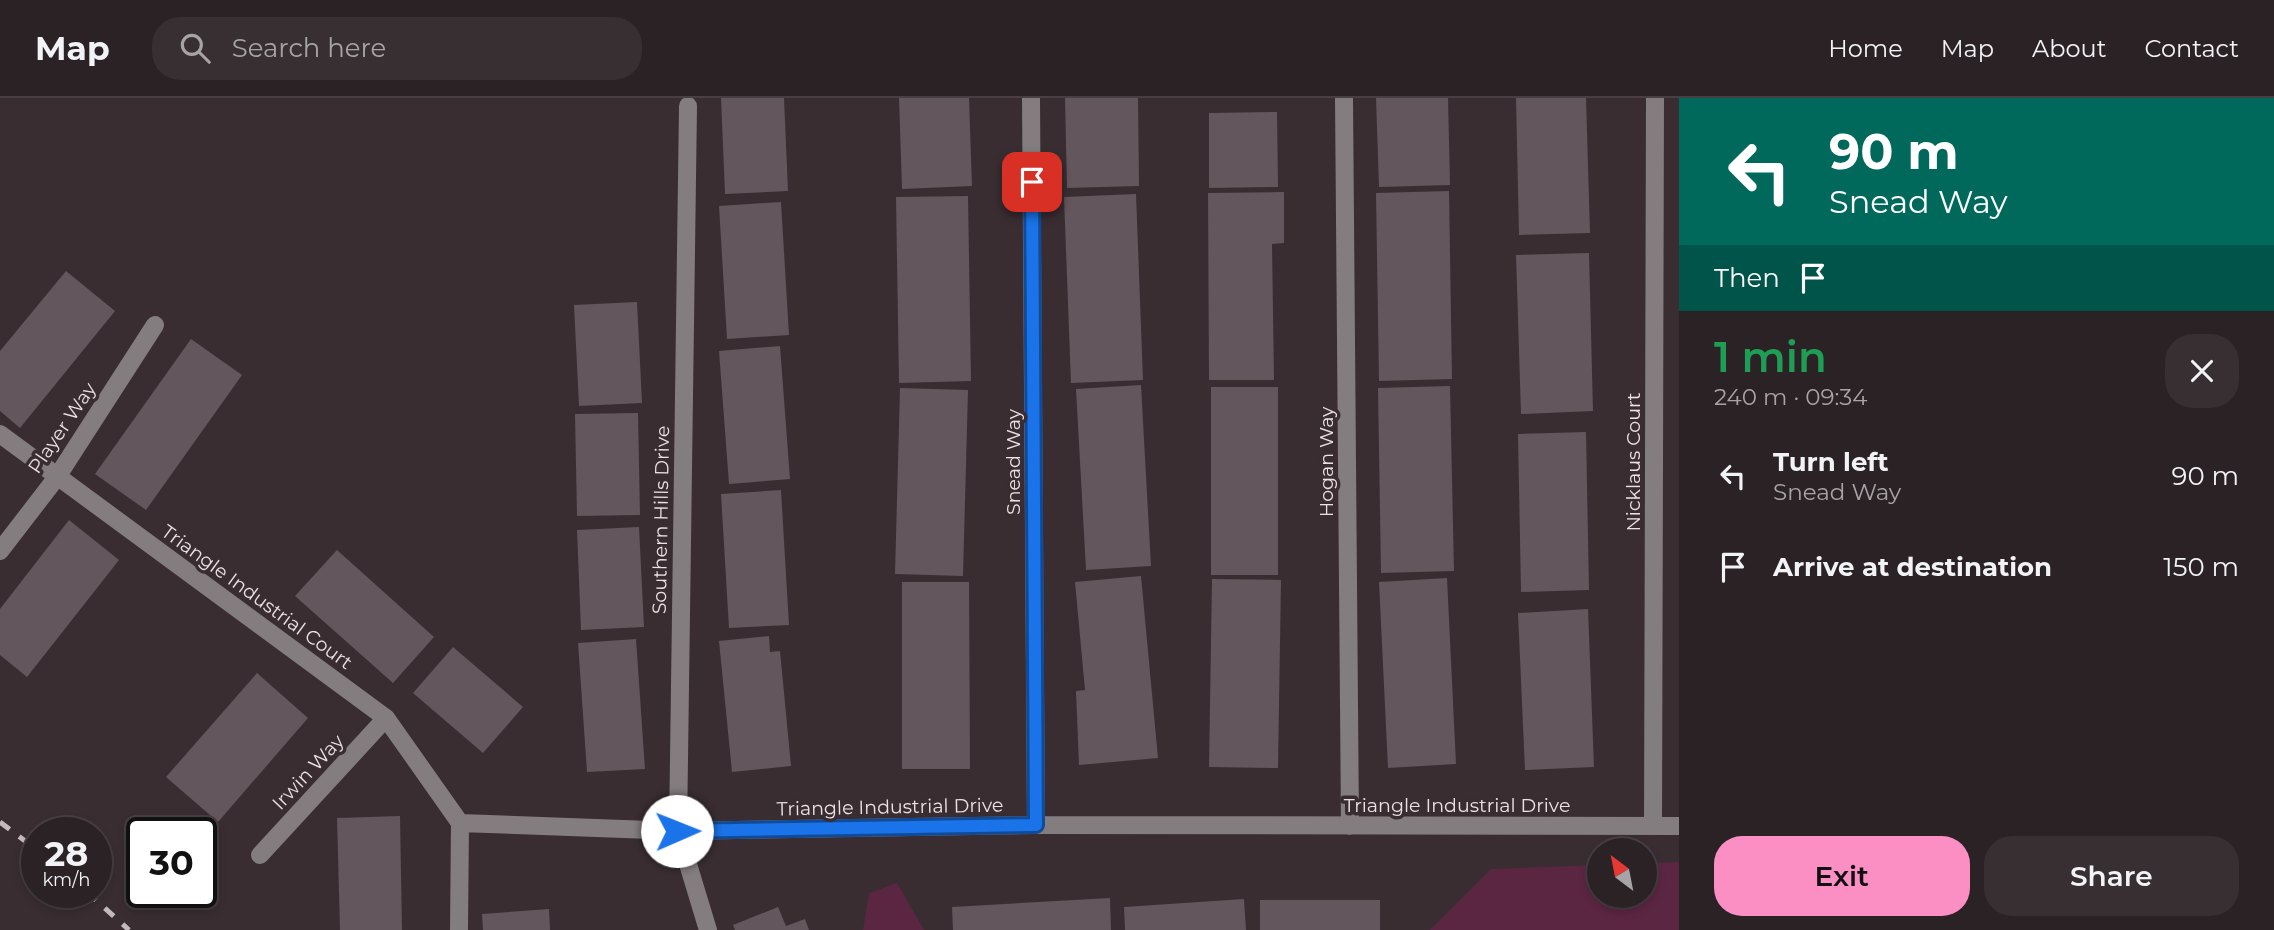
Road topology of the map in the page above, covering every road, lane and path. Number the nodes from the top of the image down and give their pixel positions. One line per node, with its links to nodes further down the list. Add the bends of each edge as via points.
1 (1031, 98): 11 (street, Snead Way)
2 (1344, 98): 12 (street, Hogan Way)
3 (1655, 98): 13 (street, Nicklaus Court)
4 (688, 106): 15 (street, Southern Hills Drive)
5 (155, 326): 7 (street, Player Way)
6 (0, 434): 7 (street, Triangle Industrial Court)
7 (57, 477): 8 (street, Player Way); 9 (street, Triangle Industrial Court)
8 (0, 551)
9 (386, 718): 10 (street, Triangle Industrial Court); 16 (street, Irwin Way)
10 (460, 823): 15 (street, Triangle Industrial Drive); 17 (street)
11 (1036, 825): 12 (street, Triangle Industrial Drive); 15 (street, Triangle Industrial Drive)
12 (1350, 826): 13 (street, Triangle Industrial Drive)
13 (1653, 826): 14 (street, Triangle Industrial Drive)
14 (1679, 826)
15 (677, 831): 18 (street, Southern Hills Drive)
16 (260, 855)
17 (459, 930)
18 (708, 930)

